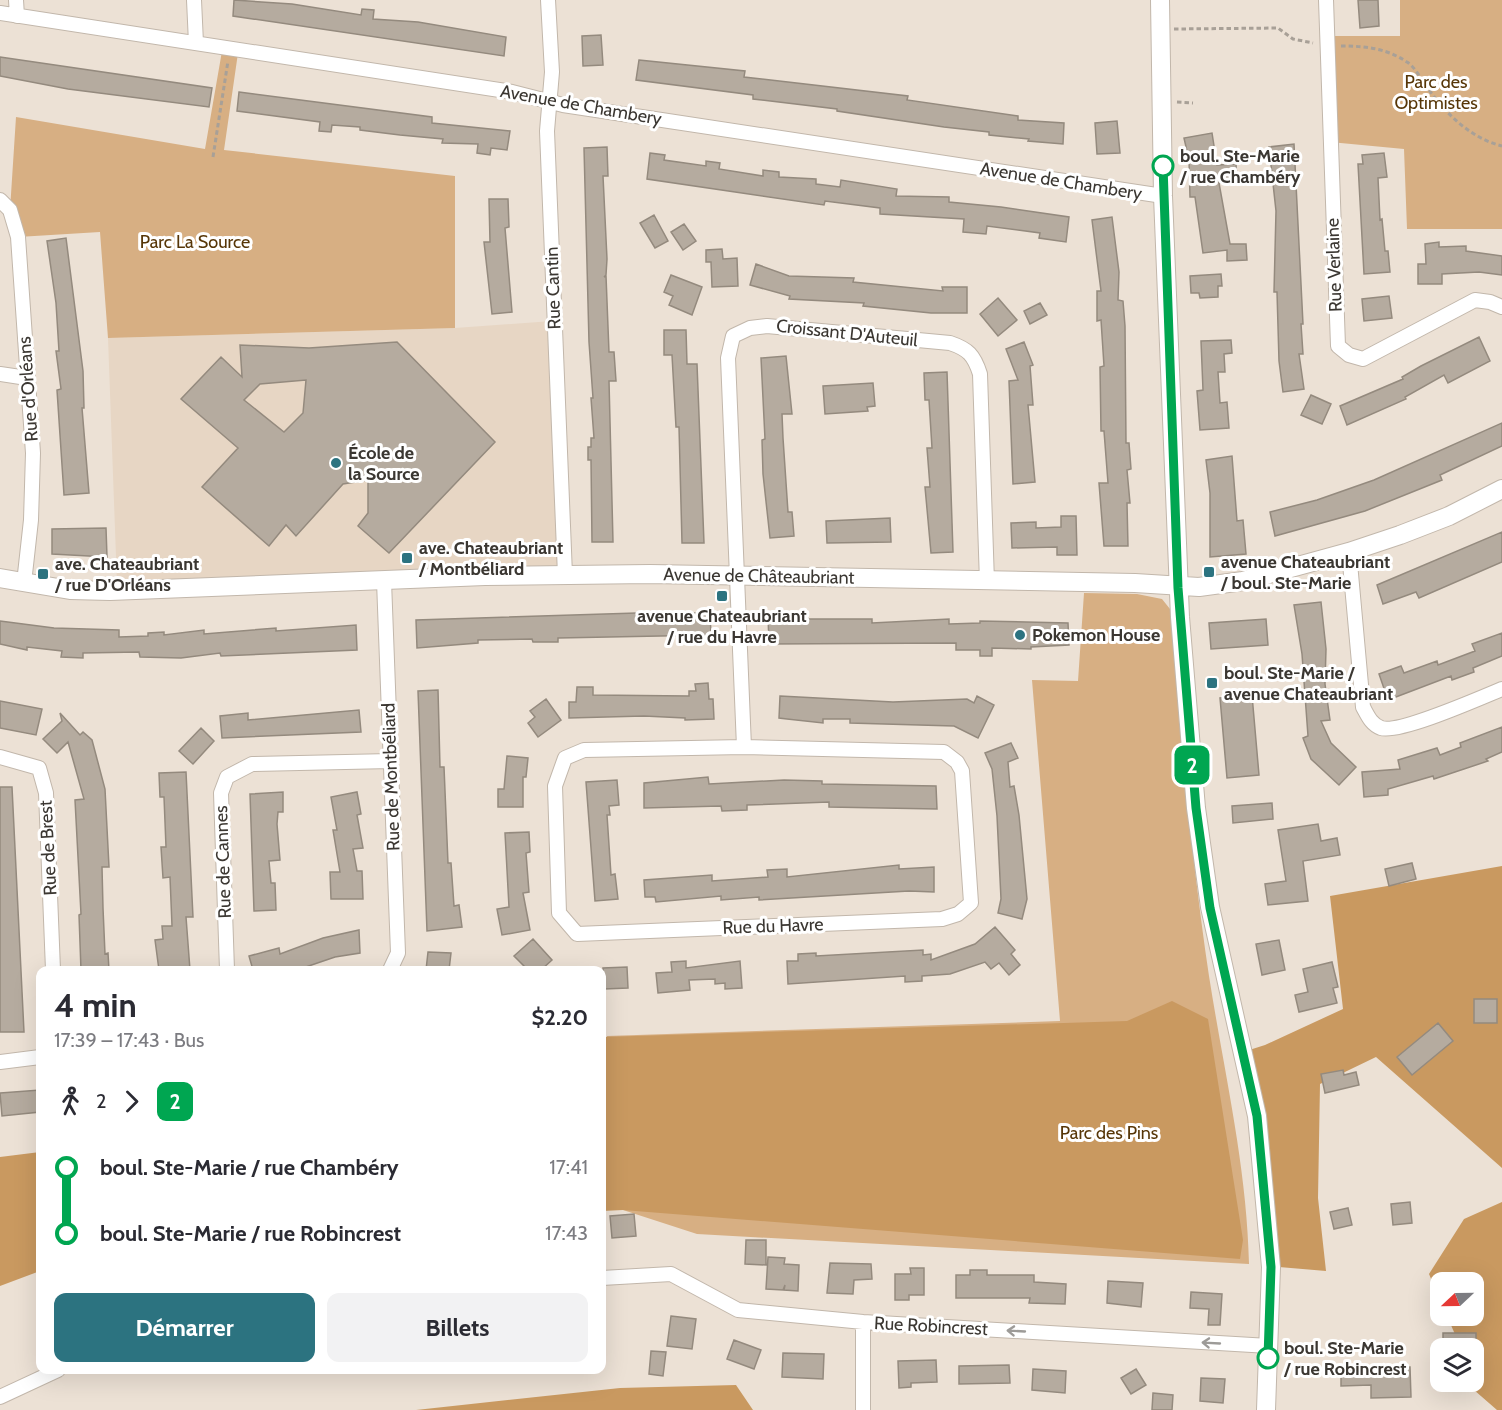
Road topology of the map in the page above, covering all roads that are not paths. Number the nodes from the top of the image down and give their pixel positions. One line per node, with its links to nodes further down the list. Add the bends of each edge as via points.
1 (16, 0): 7 (street)
2 (194, 0): 8 (street)
3 (548, 0): 9 (street, Rue Cantin)
4 (1160, 0): 10 (street)
5 (1326, 0): 12 (street, Rue Verlaine, via 1338,346 1363,359 1475,300)
6 (0, 13): 7 (street, Avenue de Chambery)
7 (16, 16): 8 (street, Avenue de Chambery)
8 (196, 43): 9 (street, Avenue de Chambery, via 512,92)
9 (550, 102): 10 (street, Avenue de Chambery); 17 (street, Rue Cantin)
10 (1163, 196): 23 (street)
11 (0, 200): 14 (street, Rue d'Orléans, via 10,210 18,237)
12 (1502, 307)
13 (0, 374): 14 (street)
14 (27, 378): 22 (street, Rue d'Orléans, via 33,453 32,520)
15 (1502, 489): 16 (street, Avenue de Châteaubriant, via 1449,516)
16 (1349, 552): 23 (street, Avenue de Châteaubriant, via 1243,581); 24 (street, via 1363,707 1372,724 1383,729 1409,725)
17 (566, 575): 18 (street, Avenue de Châteaubriant); 20 (street, Avenue de Châteaubriant)
18 (738, 576): 21 (street, Avenue de Châteaubriant); 21 (street, Croissant D'Auteuil, via 728,358 734,336 750,328 767,326 950,343 967,349 980,374); 25 (street)
19 (0, 578): 22 (street, Avenue de Châteaubriant)
20 (384, 581): 22 (street, Avenue de Châteaubriant, via 110,591); 27 (street, Rue de Montbéliard)
21 (987, 582): 23 (street, Avenue de Châteaubriant, via 1126,583)
22 (24, 583)
23 (1178, 588): 35 (street, via 1196,808 1210,908 1257,1116 1271,1267)
24 (1502, 689)
25 (744, 747): 25 (street, Rue du Havre, via 584,750 565,758 555,786 560,913 577,934 942,919 958,914 971,903 962,771 944,753)
26 (0, 757): 28 (street, Rue de Brest, via 39,768 46,793)
27 (391, 761): 29 (street, Rue de Cannes, via 252,764 227,777 221,793); 30 (street, Rue de Montbéliard, via 398,953)
28 (53, 966)
29 (227, 966)
30 (392, 966)
31 (36, 1058): 32 (street)
32 (0, 1062)
33 (606, 1278): 34 (street, Rue Robincrest, via 671,1274 738,1310)
34 (863, 1322): 35 (street, Rue Robincrest, one-way to 34); 38 (street)
35 (1269, 1346): 39 (street)
36 (49, 1374): 37 (street)
37 (0, 1396)
38 (863, 1410)
39 (1266, 1410)

